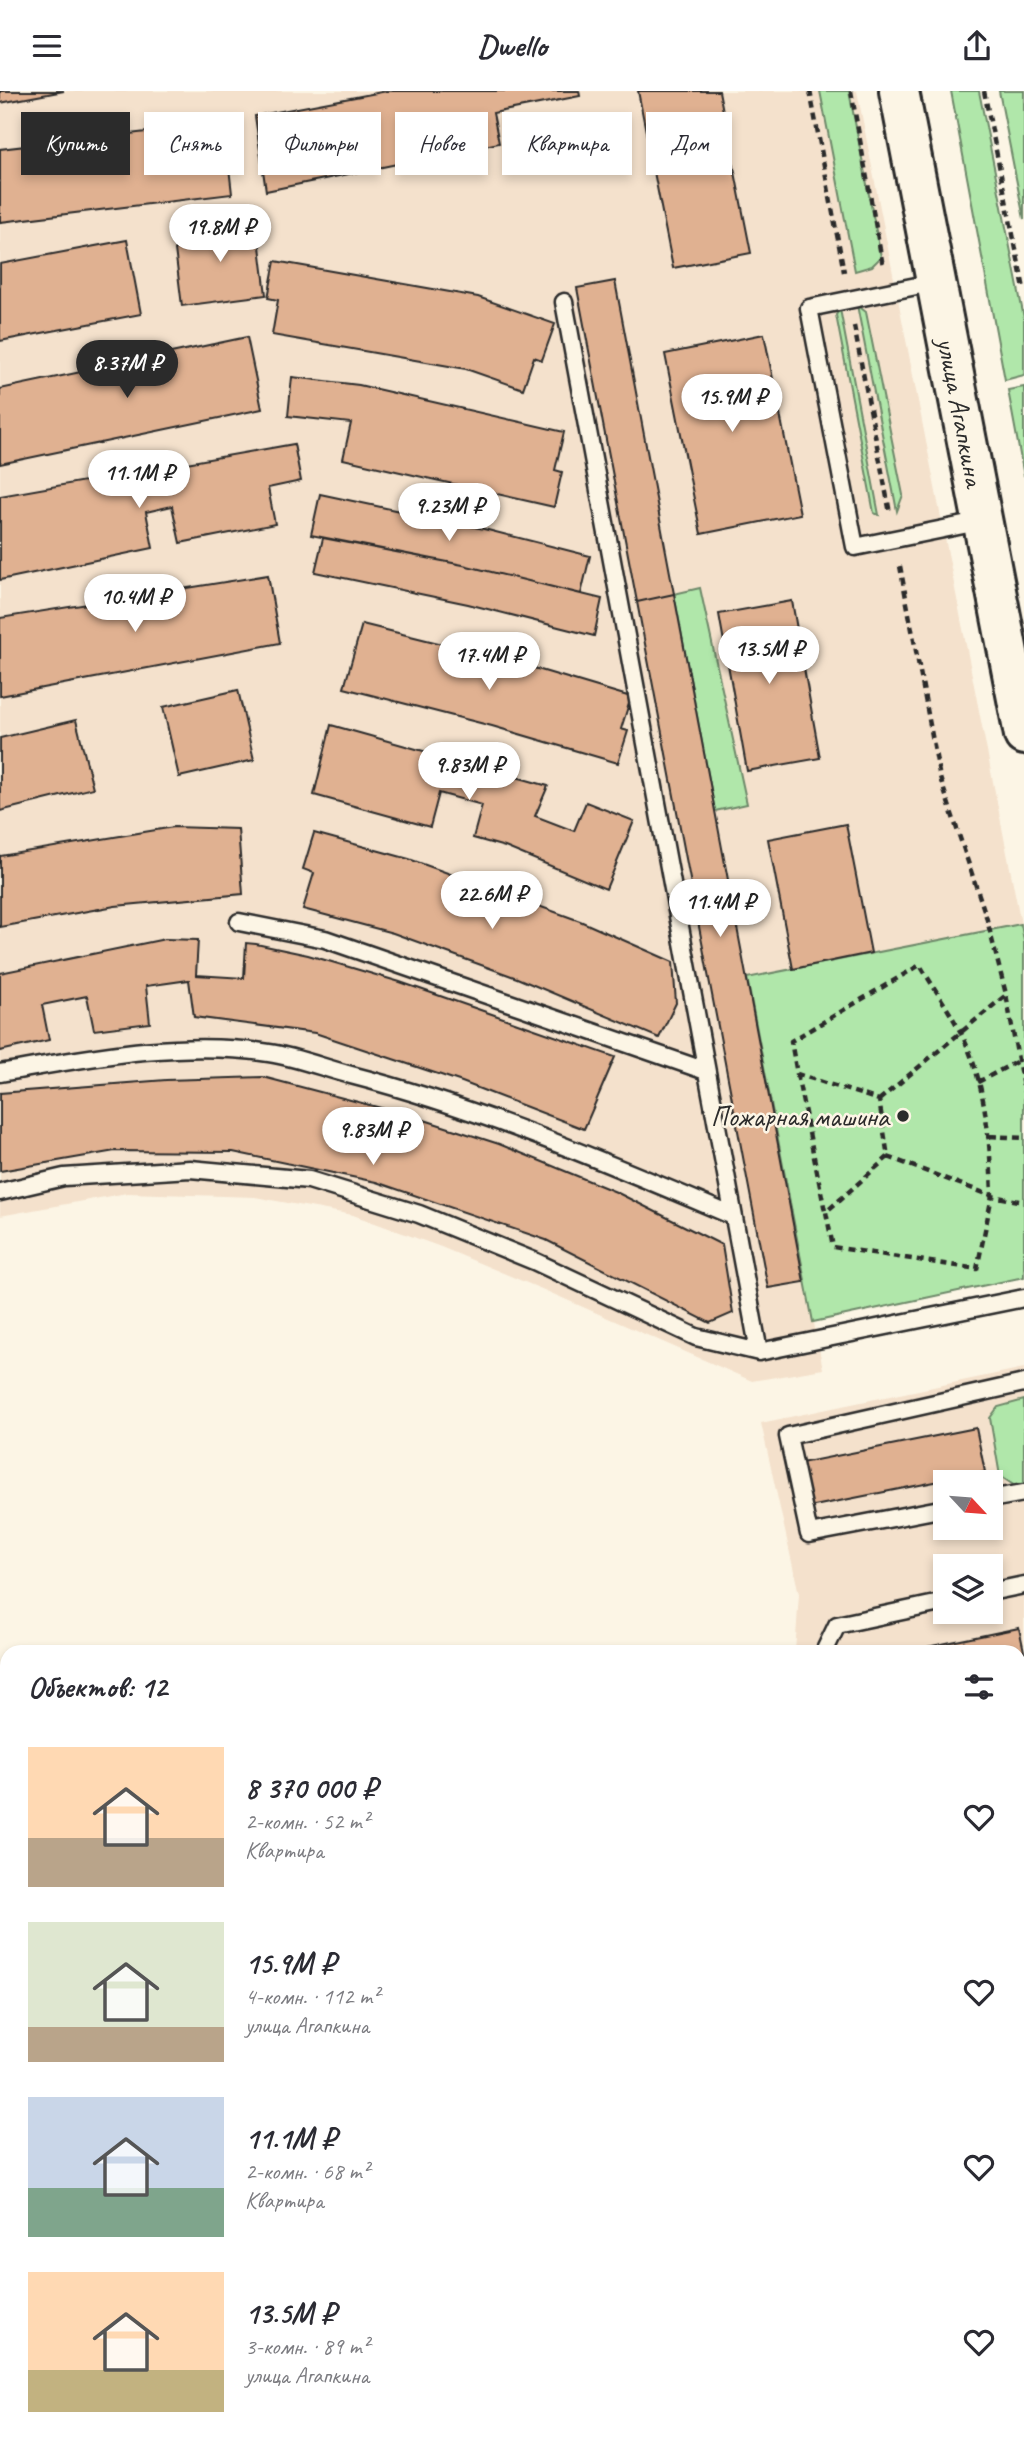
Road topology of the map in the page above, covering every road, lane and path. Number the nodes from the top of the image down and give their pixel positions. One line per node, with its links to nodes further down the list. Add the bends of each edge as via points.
1 (810, 91): 8 (path)
2 (851, 91): 7 (path)
3 (899, 91): 5 (main road, улица Агапкина)
4 (984, 91): 6 (path)
5 (936, 282): 7 (lane); 10 (main road, улица Агапкина)
6 (1024, 289)
7 (887, 292): 8 (lane)
8 (849, 300): 11 (path); 11 (lane, via 809,308 855,547)
9 (564, 302): 17 (lane)
10 (983, 521): 11 (lane); 12 (main road, улица Агапкина)
11 (895, 539): 14 (path, via 940,778 986,916)
12 (1024, 735)
13 (239, 922): 17 (lane, via 325,939)
14 (1006, 994): 15 (path); 16 (path)
15 (961, 1032): 19 (path, via 920,965 791,1041); 20 (path); 22 (path)
16 (1018, 1061): 20 (path); 21 (path)
17 (706, 1071): 30 (lane)
18 (0, 1073): 30 (lane, via 114,1053 208,1049 269,1053 510,1123)
19 (797, 1074): 22 (path); 29 (path)
20 (978, 1082): 23 (path)
21 (1024, 1092)
22 (879, 1100): 25 (path)
23 (990, 1136): 24 (path); 27 (path)
24 (1024, 1138)
25 (888, 1157): 27 (path); 29 (path)
26 (0, 1192): 32 (lane, via 64,1177 190,1169 309,1180 419,1214 696,1337)
27 (992, 1196): 28 (path); 29 (path, via 977,1269 834,1247)
28 (1024, 1202)
29 (825, 1212)
30 (733, 1216): 32 (lane)
31 (1024, 1298): 32 (lane)
32 (759, 1352)
33 (1024, 1383): 36 (lane, via 788,1436 809,1534)
34 (1024, 1493): 35 (lane)
35 (1003, 1497)
36 (933, 1510)
37 (1024, 1585): 38 (lane)
38 (1003, 1589)
39 (933, 1605): 40 (lane, via 837,1625)
40 (827, 1645)

